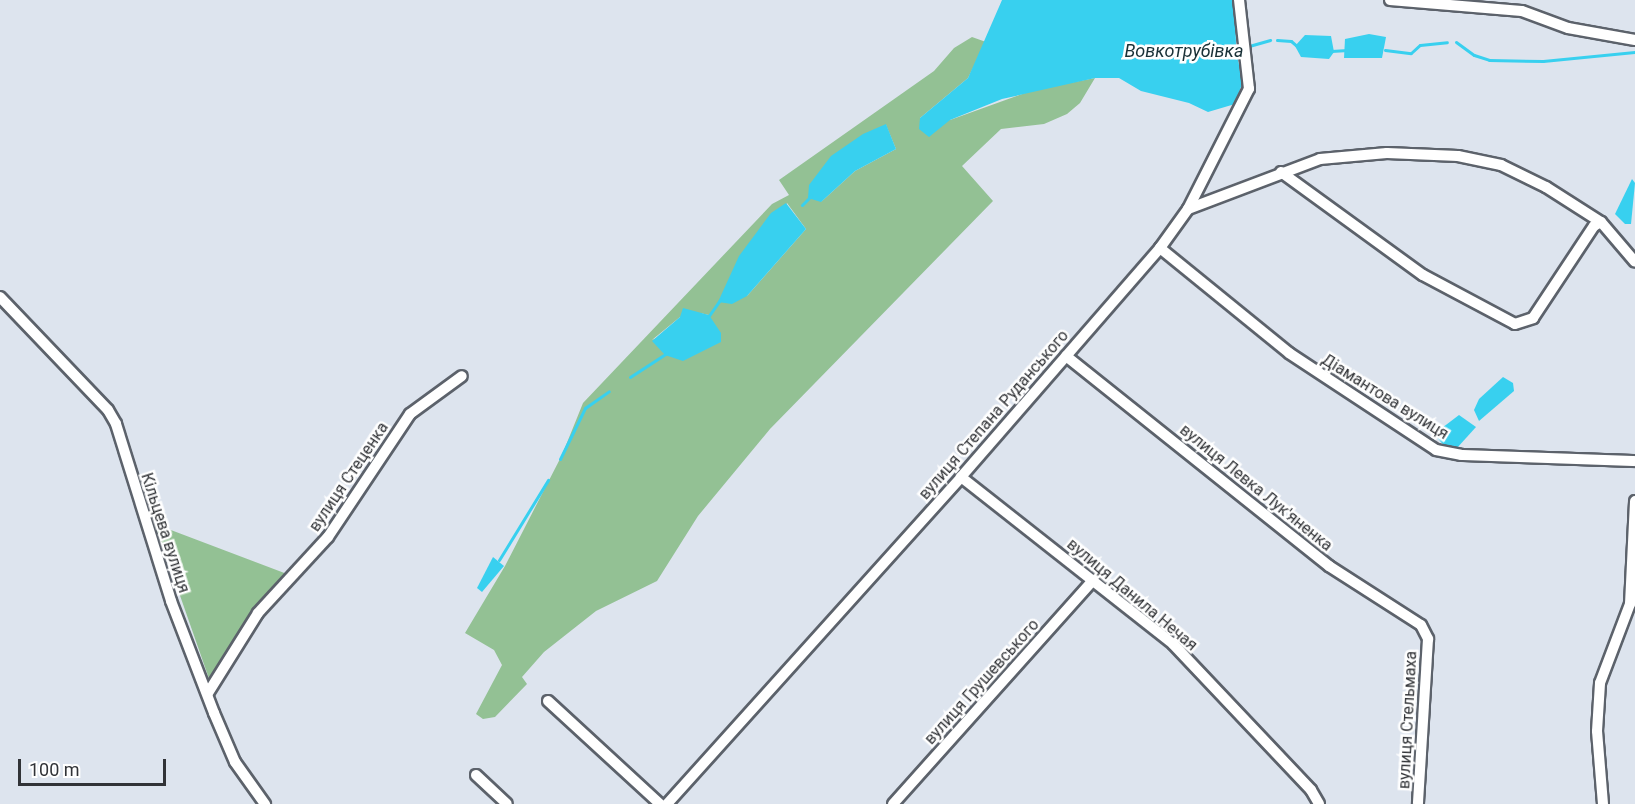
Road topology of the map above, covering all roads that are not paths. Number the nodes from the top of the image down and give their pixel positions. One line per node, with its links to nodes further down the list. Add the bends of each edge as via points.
1 (1239, 0): 5 (street, вулиця Степана Руданського, via 1250,89)
2 (1390, 0): 3 (street, via 1522,11 1568,28)
3 (1635, 40)
4 (1281, 172): 5 (street); 6 (street, via 1320,159 1387,153 1458,156 1501,165 1546,187); 6 (street, via 1423,274 1515,324 1533,318)
5 (1188, 209): 7 (street, вулиця Степана Руданського)
6 (1600, 222): 8 (street)
7 (1160, 248): 10 (street, вулиця Степана Руданського); 12 (street, Діамантова вулиця, via 1289,353 1436,450 1461,455)
8 (1635, 262)
9 (0, 297): 18 (street, Кільцева вулиця, via 108,410 116,424 171,601)
10 (1066, 356): 13 (street, вулиця Степана Руданського); 17 (street, вулиця Левка Лук'яненка, via 1329,566 1406,612 1421,625)
11 (462, 376): 18 (street, вулиця Стеценка, via 410,414 328,537 258,613)
12 (1635, 461)
13 (961, 477): 15 (street, вулиця Данила Нечая); 24 (street, вулиця Степана Руданського)
14 (1635, 501): 16 (street)
15 (1093, 579): 25 (street, вулиця Грушевського); 26 (street, вулиця Данила Нечая, via 1173,644 1311,790)
16 (1633, 602): 28 (street, via 1600,683 1597,730)
17 (1428, 639): 27 (street, вулиця Стельмаха)
18 (208, 693): 21 (street, Кільцева вулиця, via 235,762)
19 (548, 701): 23 (street)
20 (476, 776): 22 (street)
21 (265, 804)
22 (507, 804)
23 (660, 804)
24 (667, 804)
25 (893, 804)
26 (1319, 804)
27 (1418, 804)
28 (1603, 804)

